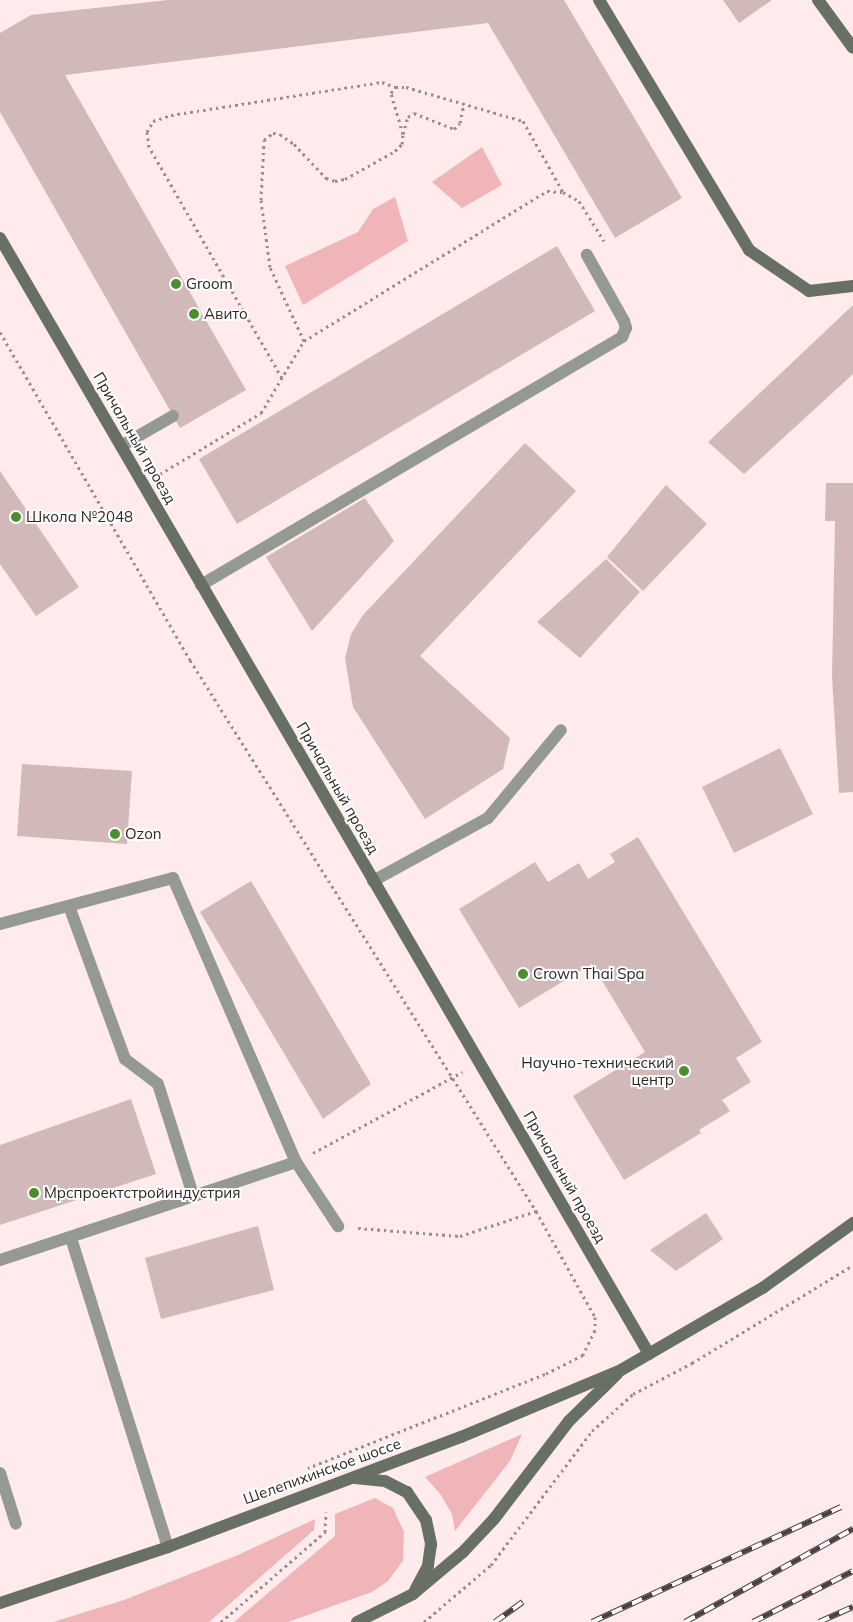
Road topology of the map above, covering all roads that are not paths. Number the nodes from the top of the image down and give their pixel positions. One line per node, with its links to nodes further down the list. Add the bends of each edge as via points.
1 (599, 0): 8 (street, via 749,250 809,291)
2 (818, 0): 3 (street)
3 (845, 37): 4 (street); 5 (street)
4 (853, 48)
5 (853, 52)
6 (0, 238): 10 (street, Причальный проезд)
7 (587, 255): 11 (lane, via 624,321 622,337)
8 (853, 286)
9 (174, 416): 10 (lane)
10 (121, 446): 11 (street, Причальный проезд)
11 (201, 585): 13 (street, Причальный проезд)
12 (561, 730): 13 (lane, via 488,818)
13 (373, 881): 22 (street, Причальный проезд)
14 (69, 906): 15 (lane); 16 (lane, via 173,878); 17 (lane, via 125,1059 158,1084)
15 (0, 924)
16 (296, 1162): 17 (lane); 19 (lane)
17 (193, 1195): 20 (lane)
18 (853, 1222): 22 (street, Шелепихинское шоссе, via 764,1287)
19 (338, 1226)
20 (71, 1238): 21 (lane); 27 (lane)
21 (0, 1260)
22 (649, 1354): 23 (street, Шелепихинское шоссе)
23 (621, 1370): 25 (street, Шелепихинское шоссе, via 461,1437); 28 (street, via 569,1421 494,1519 463,1552)
24 (0, 1473): 26 (lane)
25 (351, 1477): 27 (street, Шелепихинское шоссе); 28 (street, via 385,1482 407,1492 426,1520 431,1544 428,1566)
26 (16, 1524)
27 (168, 1547): 29 (street, Шелепихинское шоссе)
28 (413, 1594): 30 (street)
29 (0, 1603)
30 (357, 1622)

